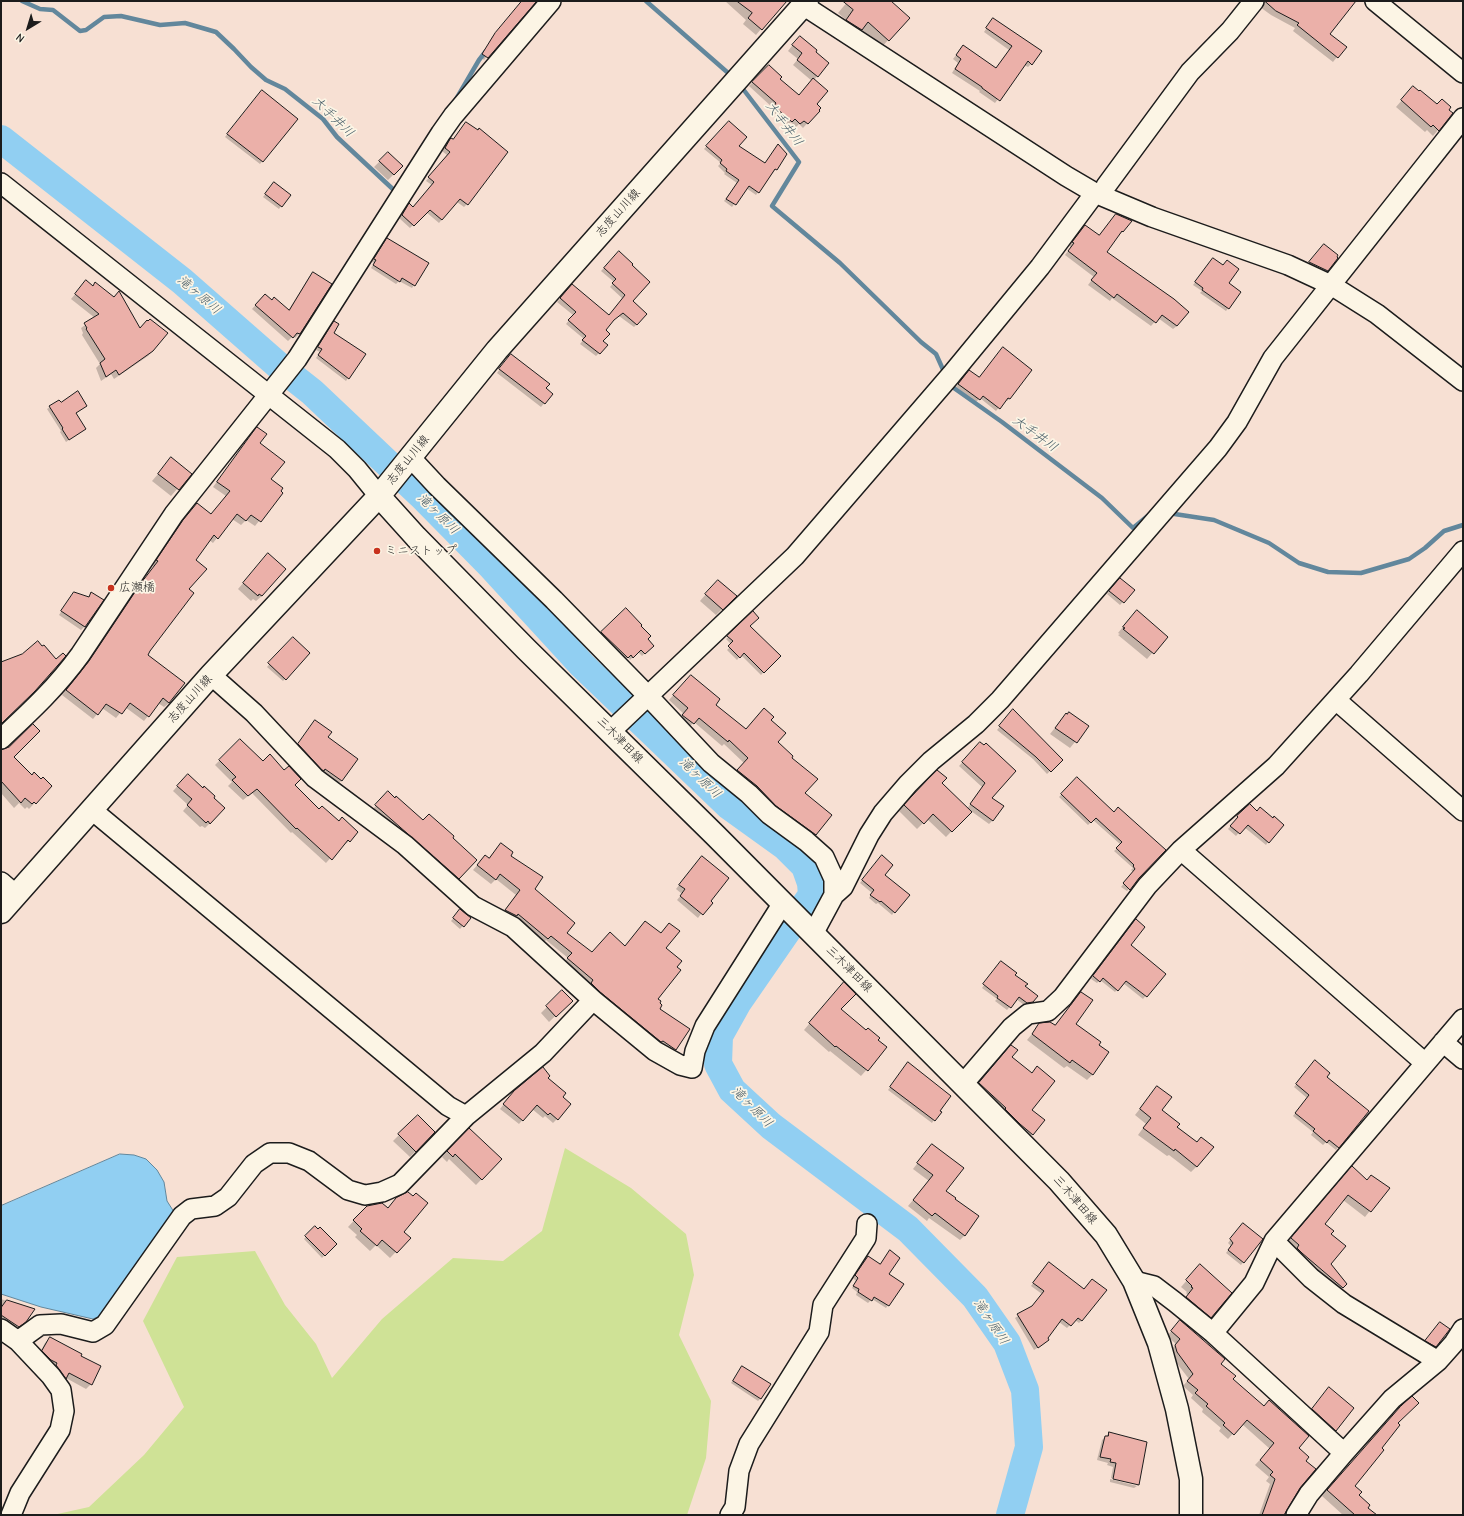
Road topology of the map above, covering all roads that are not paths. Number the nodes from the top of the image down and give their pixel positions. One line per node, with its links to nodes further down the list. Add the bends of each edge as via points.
1 (551, 1): 11 (street, via 453,116 297,359)
2 (1254, 1): 8 (street, via 1230,31 1190,72)
3 (1375, 1): 5 (street)
4 (805, 3): 8 (street, via 1039,159); 12 (main road, 志度山川線, via 497,350)
5 (1463, 74)
6 (1463, 118): 9 (street)
7 (1, 183): 11 (street)
8 (1098, 194): 9 (street, via 1152,217 1288,265); 16 (street, via 956,369 795,556)
9 (1331, 285): 10 (street, via 1377,314); 24 (street, via 1273,358 1237,422 1218,448 1000,700 976,724 931,761 888,807 869,835 843,887)
10 (1463, 381)
11 (269, 395): 13 (street, via 337,449); 19 (street, via 174,514 64,678)
12 (408, 459): 13 (main road, 志度山川線); 16 (street, via 554,600)
13 (383, 490): 15 (main road, 志度山川線); 18 (main road, 三木津田線, via 427,548 526,649)
14 (1463, 551): 17 (street)
15 (211, 675): 20 (main road, 志度山川線); 28 (street, via 254,713 315,778 405,845 473,906 512,927)
16 (645, 699): 18 (street); 24 (street, via 711,763 769,814 824,857 834,879)
17 (1336, 700): 21 (street); 22 (street, via 1276,766)
18 (615, 728): 25 (main road, 三木津田線)
19 (1, 739)
20 (92, 810): 23 (main road, 志度山川線); 34 (street, via 448,1106)
21 (1463, 811)
22 (1181, 850): 32 (street); 33 (street, via 1148,886 1063,997 1048,1010 1028,1014 1012,1027)
23 (8, 889): 26 (main road, 志度山川線)
24 (834, 895): 27 (street)
25 (784, 905): 27 (main road, 三木津田線); 28 (street, via 706,1026 695,1051 692,1068 680,1065 655,1051)
26 (1, 912)
27 (809, 930): 33 (main road, 三木津田線)
28 (593, 1000): 34 (street, via 543,1053)
29 (1463, 1019): 30 (street)
30 (1443, 1042): 31 (street); 32 (street)
31 (1463, 1059)
32 (1425, 1063): 36 (street)
33 (963, 1084): 37 (main road, 三木津田線, via 1064,1187 1106,1235)
34 (466, 1116): 41 (street, via 400,1184 382,1192 365,1195 348,1190 309,1162 289,1153 270,1153 254,1164 228,1197 215,1206 191,1209 182,1216 105,1325 92,1332 61,1324 40,1325)
35 (867, 1224): 45 (street, via 866,1238 823,1305 819,1332 749,1444 740,1472 735,1507)
36 (1274, 1241): 40 (street, via 1254,1283); 42 (street, via 1311,1278 1344,1304)
37 (1134, 1281): 40 (street, via 1154,1286); 46 (main road, 三木津田線, via 1159,1343 1177,1409 1191,1479)
38 (1, 1329): 41 (street)
39 (1463, 1329): 42 (street)
40 (1213, 1333): 43 (street)
41 (18, 1341): 44 (street, via 60,1390 64,1411 60,1430 20,1493)
42 (1438, 1361): 43 (street, via 1392,1399)
43 (1344, 1453): 47 (street, via 1309,1494)
44 (11, 1515)
45 (730, 1515)
46 (1191, 1515)
47 (1296, 1515)

